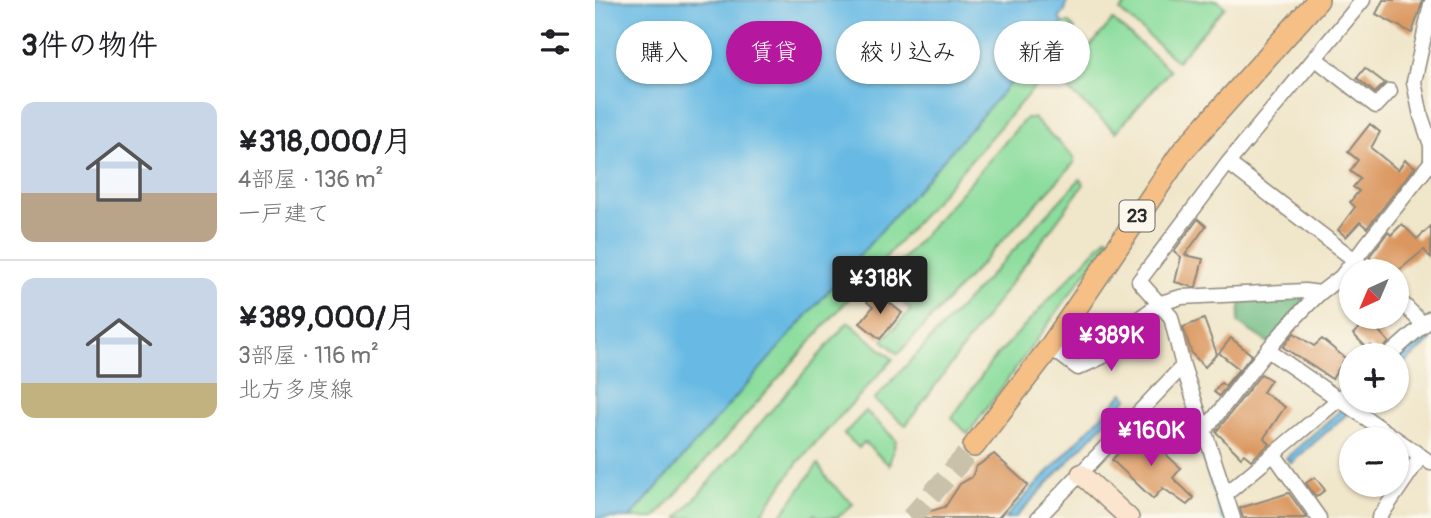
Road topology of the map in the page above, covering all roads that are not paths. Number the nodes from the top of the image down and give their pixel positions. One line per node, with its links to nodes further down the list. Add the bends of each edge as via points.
1 (1318, 0): 14 (main road, 23, via 1181,153)
2 (1363, 0): 4 (street)
3 (1431, 4): 6 (street, via 1414,82 1420,116)
4 (1316, 59): 5 (street, via 1376,106); 7 (street)
5 (1390, 91)
6 (1429, 127): 8 (street, via 1430,162)
7 (1228, 163): 8 (street); 10 (street, via 1139,281)
8 (1355, 257): 9 (street, via 1341,277)
9 (1320, 293): 10 (street, via 1181,297); 15 (street, via 1288,322)
10 (1161, 303): 14 (street, via 1103,357 1078,368); 16 (street, via 1171,317)
11 (1409, 308): 12 (street)
12 (1427, 322): 13 (street)
13 (1403, 343)
14 (1050, 347): 21 (main road, 23)
15 (1269, 351): 17 (street); 20 (street)
16 (1183, 366): 20 (street); 24 (street)
17 (1339, 394)
18 (1339, 406): 22 (street)
19 (1366, 413): 23 (street)
20 (1204, 431): 25 (street)
21 (974, 446)
22 (1275, 456): 25 (street); 29 (street)
23 (1426, 460): 30 (street)
24 (1081, 474): 26 (street); 27 (street)
25 (1226, 494): 28 (street)
26 (1038, 518)
27 (1129, 518)
28 (1233, 518)
29 (1319, 518)
30 (1379, 518)

